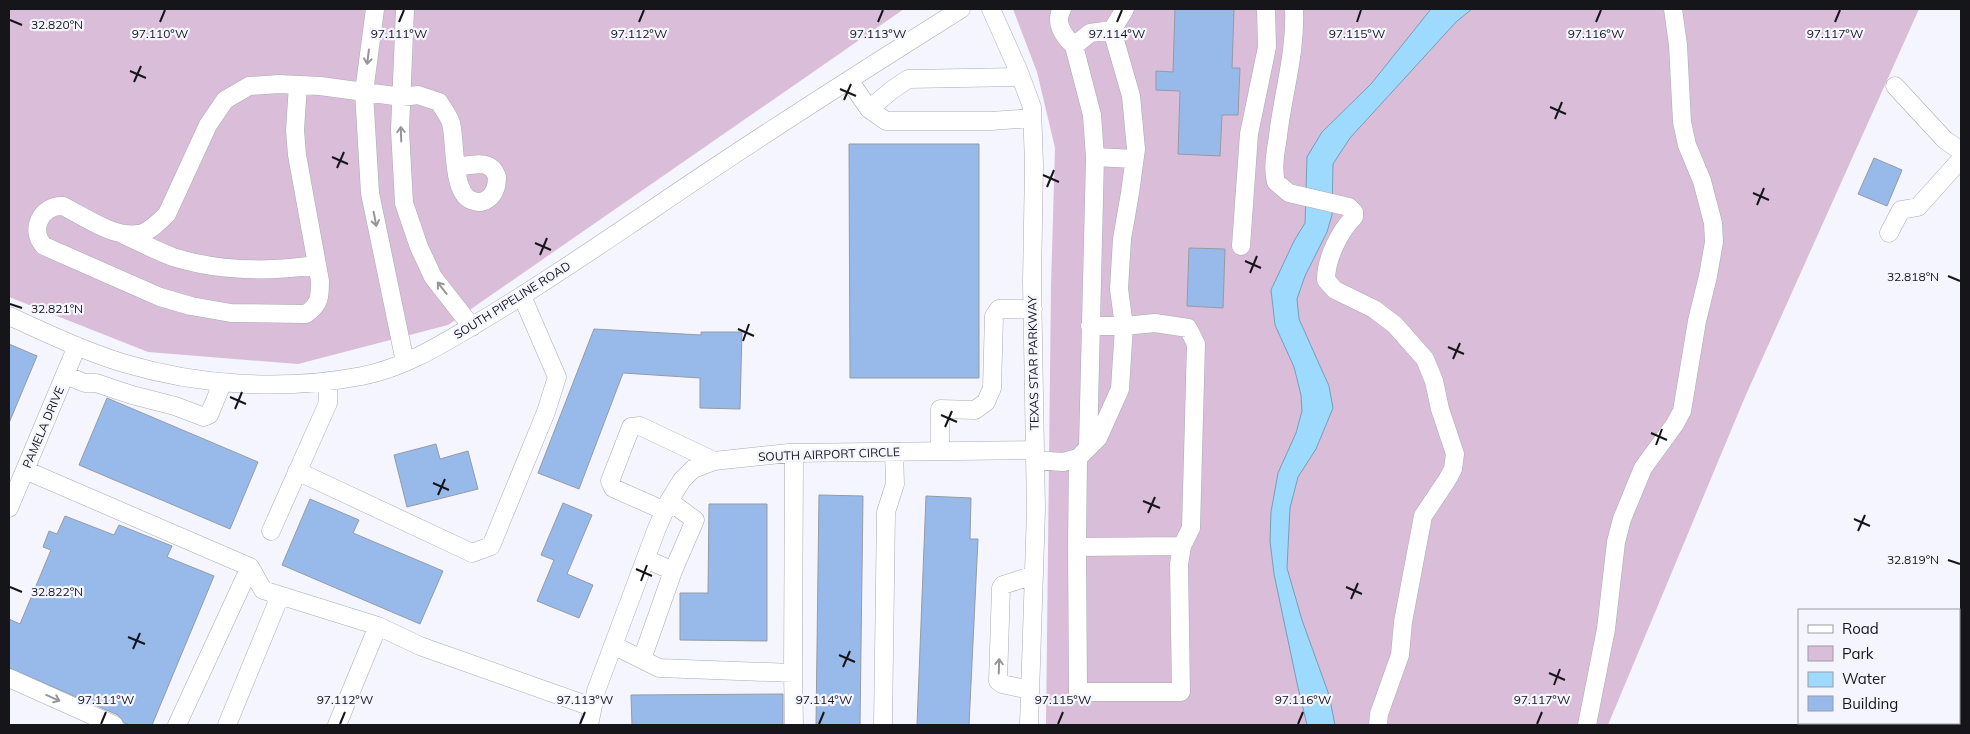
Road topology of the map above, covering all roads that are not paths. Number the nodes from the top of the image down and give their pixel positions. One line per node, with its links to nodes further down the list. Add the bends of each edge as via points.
1 (374, 9): 16 (street, one-way to 16)
2 (405, 9): 17 (street)
3 (961, 9): 13 (street, SOUTH PIPELINE ROAD)
4 (991, 9): 12 (street, TEXAS STAR PARKWAY)
5 (1062, 9): 11 (street, via 1058,17 1060,26)
6 (1124, 9): 10 (street)
7 (1266, 9): 27 (street, via 1267,47 1249,134)
8 (1294, 9): 73 (street, via 1292,54 1274,161 1276,182 1289,192 1349,206 1354,212 1354,218 1348,223 1328,261 1326,280 1334,290 1374,309 1395,325 1425,359 1455,454 1447,480 1423,516 1400,655)
9 (1673, 9): 74 (street, via 1682,122 1707,198 1714,242 1682,411 1643,468 1622,519 1616,542 1606,630)
10 (1112, 30): 11 (street, via 1090,32); 22 (street, via 1131,96 1136,148)
11 (1074, 46): 21 (street, via 1092,115)
12 (1021, 77): 18 (street, via 908,79); 19 (street, TEXAS STAR PARKWAY, via 1032,107)
13 (849, 80): 18 (street); 29 (street, SOUTH PIPELINE ROAD, via 755,139)
14 (298, 85): 16 (street); 26 (street, via 249,86 225,100 208,125 167,214 140,234); 28 (street, via 297,155)
15 (1895, 86): 20 (street, via 1945,140)
16 (364, 92): 17 (street); 36 (street, one-way to 36, via 370,193)
17 (402, 97): 24 (street, via 418,96 439,102 450,122); 34 (street, one-way to 17, via 433,277 404,203 400,130)
18 (869, 108): 19 (street, via 886,121)
19 (1032, 118): 30 (street, TEXAS STAR PARKWAY)
20 (1961, 151)
21 (1095, 157): 22 (street); 32 (street)
22 (1134, 159): 33 (street, via 1122,238 1119,289)
23 (1961, 159): 25 (street, via 1918,207 1901,210)
24 (456, 167)
25 (1889, 233)
26 (123, 234): 28 (street, via 172,256 219,269); 28 (street, via 63,206 45,210 37,228 44,246 160,297 231,313 306,314 315,307 320,295)
27 (1241, 246)
28 (317, 266)
29 (522, 296): 34 (street, SOUTH PIPELINE ROAD); 47 (street, via 557,377 491,546 472,553)
30 (1032, 309): 40 (street, via 998,309 994,316 992,388 986,402 975,410 940,409); 44 (street, TEXAS STAR PARKWAY)
31 (9, 316): 35 (street, SOUTH PIPELINE ROAD)
32 (1090, 326): 33 (street); 43 (street)
33 (1124, 326): 43 (street, via 1120,389 1098,438); 51 (street, via 1155,323 1188,328 1196,344 1191,528)
34 (472, 327): 36 (street, SOUTH PIPELINE ROAD, via 421,357)
35 (77, 346): 37 (street, PAMELA DRIVE); 39 (street, SOUTH PIPELINE ROAD, via 152,371)
36 (405, 362): 38 (street, SOUTH PIPELINE ROAD, via 364,376)
37 (65, 375): 39 (street, via 175,406 204,418 209,415); 46 (street, PAMELA DRIVE)
38 (328, 381): 39 (street, SOUTH PIPELINE ROAD, via 302,385); 47 (street, via 328,403)
39 (222, 384)
40 (940, 451): 41 (street, SOUTH AIRPORT CIRCLE); 44 (street, SOUTH AIRPORT CIRCLE)
41 (894, 452): 42 (street, SOUTH AIRPORT CIRCLE); 71 (street, via 895,484 886,512)
42 (794, 453): 45 (street, SOUTH AIRPORT CIRCLE); 61 (street)
43 (1083, 453): 44 (street, SOUTH AIRPORT CIRCLE, via 1063,462); 52 (street)
44 (1035, 455): 56 (street, TEXAS STAR PARKWAY)
45 (714, 461): 48 (street, SOUTH AIRPORT CIRCLE, via 693,469 682,480); 48 (street, via 640,426 632,427 610,481 613,488)
46 (25, 470): 49 (street, PAMELA DRIVE); 54 (street)
47 (297, 471): 50 (street)
48 (667, 506): 53 (street, SOUTH AIRPORT CIRCLE); 55 (street, via 695,520)
49 (9, 508)
50 (271, 531)
51 (1182, 546): 52 (street); 52 (street, via 1179,564 1181,692 1078,692)
52 (1077, 547)
53 (646, 559): 55 (street); 59 (street, SOUTH AIRPORT CIRCLE)
54 (250, 567): 57 (street, via 263,590); 66 (street)
55 (673, 571): 60 (street)
56 (1034, 575): 63 (street, TEXAS STAR PARKWAY); 63 (street, one-way to 56, via 998,681 1003,584)
57 (280, 596): 58 (street); 67 (street)
58 (378, 626): 64 (street, via 420,646); 68 (street)
59 (613, 645): 60 (street); 64 (street, SOUTH AIRPORT CIRCLE)
60 (642, 660): 61 (street, via 659,668)
61 (793, 673): 70 (street)
62 (9, 678): 65 (street, one-way to 65)
63 (1030, 690): 72 (street, TEXAS STAR PARKWAY)
64 (592, 707): 69 (street, SOUTH AIRPORT CIRCLE)
65 (114, 725)
66 (177, 725)
67 (227, 725)
68 (337, 725)
69 (588, 725)
70 (794, 725)
71 (883, 725)
72 (1030, 725)
73 (1378, 725)
74 (1587, 725)

